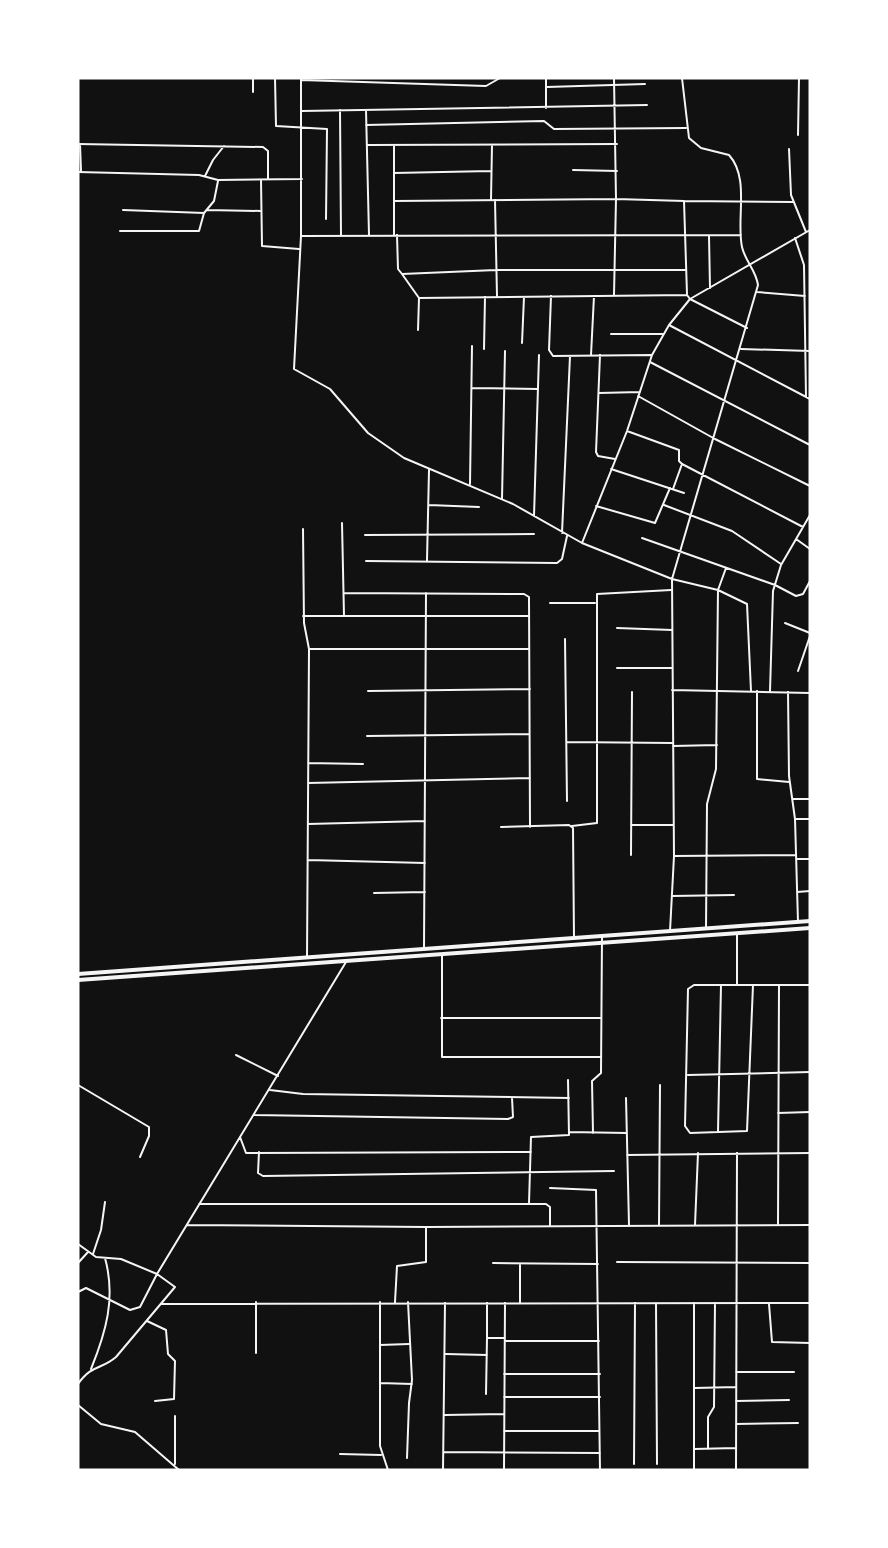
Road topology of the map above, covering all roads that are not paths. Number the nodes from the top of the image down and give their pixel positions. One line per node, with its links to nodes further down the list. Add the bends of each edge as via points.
1 (253, 78): 12 (street)
2 (275, 78): 20 (street, via 274,125)
3 (500, 78): 8 (street, via 486,86)
4 (546, 78): 10 (street)
5 (614, 78): 11 (street)
6 (682, 78): 22 (street)
7 (799, 78): 23 (street)
8 (301, 79): 18 (street)
9 (645, 84): 11 (street)
10 (547, 87): 11 (street); 15 (street)
11 (615, 87): 13 (street)
12 (253, 92)
13 (616, 105): 14 (street); 15 (street); 21 (street)
14 (647, 105)
15 (546, 108): 17 (street)
16 (340, 110): 17 (street); 18 (street); 60 (street)
17 (366, 110): 19 (street)
18 (301, 111): 20 (street)
19 (366, 125): 21 (street, via 543,121 554,129); 26 (street)
20 (301, 127): 37 (street); 50 (street, via 327,129)
21 (617, 127): 22 (street); 25 (street)
22 (686, 128): 45 (street, via 694,146 733,159)
23 (798, 135)
24 (79, 144): 29 (street); 34 (street)
25 (617, 144): 28 (street); 33 (street)
26 (367, 145): 27 (street); 55 (street)
27 (394, 145): 28 (street); 35 (street)
28 (492, 145): 32 (street)
29 (224, 146): 36 (street); 40 (street, via 266,148)
30 (789, 149): 46 (street)
31 (573, 170): 33 (street)
32 (491, 171): 35 (street); 42 (street)
33 (617, 171): 41 (street)
34 (80, 172): 36 (street)
35 (394, 173): 43 (street)
36 (206, 176): 38 (street)
37 (302, 179): 40 (street); 59 (street)
38 (219, 180): 39 (street); 48 (street, via 214,201)
39 (261, 180): 40 (street); 49 (street)
40 (268, 180)
41 (616, 199): 42 (street); 44 (street); 57 (street)
42 (493, 200): 43 (street); 54 (street)
43 (394, 201): 56 (street)
44 (684, 201): 45 (street); 61 (street)
45 (741, 202): 46 (street); 58 (street)
46 (793, 202): 53 (street)
47 (123, 210): 48 (street)
48 (205, 211): 49 (street); 52 (street, via 201,229 196,232)
49 (261, 211): 64 (street, via 263,248)
50 (327, 219)
51 (810, 230): 53 (street)
52 (120, 231)
53 (806, 232): 63 (street)
54 (495, 234): 56 (street); 57 (street); 66 (street)
55 (369, 235): 56 (street); 60 (street)
56 (396, 235): 69 (street, via 398,269)
57 (615, 235): 61 (street); 68 (street)
58 (741, 235): 62 (street); 65 (street, via 742,249)
59 (301, 236): 60 (street); 64 (street)
60 (341, 236)
61 (683, 236): 62 (street); 67 (street)
62 (709, 236): 70 (street)
63 (795, 238): 65 (street); 71 (street, via 803,259)
64 (300, 249): 115 (street, via 294,369 330,389 378,441)
65 (752, 264): 70 (street); 73 (street)
66 (496, 270): 68 (street); 69 (street); 81 (street)
67 (685, 270): 68 (street); 74 (street)
68 (614, 271): 78 (street)
69 (402, 274): 82 (street)
70 (710, 288): 83 (street)
71 (805, 288): 72 (street); 79 (street)
72 (810, 288)
73 (757, 292): 79 (street); 85 (street)
74 (687, 295): 78 (street); 83 (street)
75 (524, 296): 76 (street); 81 (street); 89 (street)
76 (551, 296): 77 (street); 99 (street, via 550,353)
77 (594, 296): 78 (street); 96 (street)
78 (614, 296)
79 (805, 296): 94 (street)
80 (485, 297): 81 (street); 82 (street); 91 (street)
81 (497, 297)
82 (419, 298): 86 (street)
83 (690, 299): 84 (street); 85 (street)
84 (669, 325): 88 (street); 100 (street)
85 (747, 328): 92 (street)
86 (418, 330)
87 (611, 334): 88 (street)
88 (663, 334): 98 (street)
89 (522, 343)
90 (472, 346): 102 (street)
91 (484, 349)
92 (741, 349): 94 (street); 100 (street)
93 (505, 351): 103 (street)
94 (808, 351): 107 (street)
95 (539, 355): 104 (street)
96 (591, 355): 97 (street); 99 (street)
97 (600, 355): 98 (street); 105 (street)
98 (652, 355): 101 (street)
99 (570, 356): 133 (street)
100 (737, 361): 107 (street); 108 (street)
101 (650, 362): 106 (street); 108 (street)
102 (472, 388): 103 (street); 117 (street)
103 (504, 388): 104 (street); 121 (street)
104 (538, 389): 128 (street)
105 (599, 393): 106 (street); 112 (street, via 596,452 598,456)
106 (639, 394): 109 (street); 110 (street)
107 (808, 398)
108 (724, 400): 110 (street); 111 (street)
109 (627, 431): 112 (street); 113 (street, via 679,450)
110 (715, 439): 116 (street); 118 (street)
111 (810, 445)
112 (615, 459): 114 (street)
113 (682, 464): 116 (street); 119 (street)
114 (611, 469): 119 (street); 124 (street)
115 (429, 470): 117 (street); 122 (street)
116 (703, 475): 126 (street); 130 (street)
117 (470, 485): 121 (street)
118 (810, 486)
119 (672, 488): 120 (street); 123 (street)
120 (684, 493)
121 (502, 499): 128 (street)
122 (429, 505): 125 (street); 132 (street)
123 (664, 505): 124 (street, via 657,521 652,523); 126 (street)
124 (596, 506): 139 (street)
125 (479, 507)
126 (690, 515): 141 (street); 144 (street, via 732,531)
127 (810, 515): 130 (street)
128 (534, 516): 133 (street)
129 (342, 523): 151 (street)
130 (803, 527): 138 (street)
131 (303, 529): 155 (street)
132 (429, 533): 134 (street); 135 (street); 142 (street)
133 (562, 533): 136 (street)
134 (365, 534)
135 (534, 534)
136 (567, 536): 139 (street); 142 (street, via 562,560 557,563)
137 (642, 538): 141 (street)
138 (796, 539): 140 (street); 144 (street)
139 (582, 543): 146 (street)
140 (810, 549)
141 (681, 553): 145 (street); 146 (street)
142 (427, 560): 143 (street)
143 (366, 561)
144 (782, 565): 148 (street)
145 (726, 568): 148 (street); 150 (street)
146 (672, 579): 149 (street); 150 (street)
147 (810, 581): 148 (street, via 799,597)
148 (775, 585): 177 (street)
149 (671, 590): 154 (street, via 601,592); 161 (street)
150 (718, 590): 172 (street); 175 (street, via 749,607)
151 (344, 593): 152 (street); 156 (street)
152 (426, 593): 157 (street); 158 (street, via 527,595)
153 (550, 603): 154 (street)
154 (596, 603): 185 (street)
155 (303, 616): 156 (street); 165 (street)
156 (344, 616): 157 (street)
157 (424, 616): 158 (street); 164 (street)
158 (529, 616): 166 (street)
159 (785, 624): 162 (street)
160 (617, 628): 161 (street)
161 (672, 630): 168 (street)
162 (810, 635): 169 (street)
163 (565, 639): 184 (street)
164 (424, 649): 165 (street); 166 (street); 174 (street)
165 (309, 650): 189 (street)
166 (529, 650): 170 (street)
167 (617, 668): 168 (street)
168 (672, 668): 171 (street)
169 (798, 671)
170 (530, 689): 174 (street); 181 (street)
171 (672, 690): 172 (street); 187 (street)
172 (718, 690): 175 (street); 188 (street)
173 (368, 691): 174 (street)
174 (424, 691): 182 (street)
175 (751, 691): 176 (street)
176 (757, 691): 177 (street); 193 (street, via 757,779)
177 (770, 691): 179 (street)
178 (632, 692): 186 (street)
179 (788, 692): 180 (street); 193 (street)
180 (810, 693)
181 (530, 734): 182 (street); 191 (street)
182 (424, 735): 183 (street); 192 (street)
183 (367, 736)
184 (567, 742): 185 (street); 197 (street)
185 (598, 742): 186 (street); 204 (street, via 597,823)
186 (632, 742): 187 (street); 202 (street)
187 (673, 744): 188 (street); 203 (street)
188 (717, 745): 209 (street, via 715,776 708,799)
189 (308, 763): 190 (street); 194 (street)
190 (363, 764)
191 (530, 777): 192 (street); 206 (street)
192 (424, 780): 194 (street); 200 (street)
193 (789, 782): 195 (street)
194 (308, 783): 201 (street)
195 (792, 799): 196 (street); 198 (street)
196 (810, 799)
197 (567, 801)
198 (795, 819): 199 (street); 210 (street)
199 (810, 819)
200 (425, 821): 201 (street); 213 (street)
201 (308, 824): 212 (street)
202 (631, 825): 203 (street); 207 (street)
203 (674, 825): 208 (street)
204 (572, 826): 206 (street); 228 (street)
205 (501, 827): 206 (street)
206 (530, 827)
207 (630, 855)
208 (674, 856): 209 (street); 219 (street)
209 (707, 856): 210 (street); 220 (street)
210 (796, 857): 211 (street); 214 (street)
211 (810, 859)
212 (308, 861): 213 (street); 232 (street)
213 (425, 863): 216 (street)
214 (797, 891): 215 (street); 222 (street)
215 (810, 891)
216 (425, 892): 217 (street); 230 (street)
217 (374, 893)
218 (734, 895): 220 (street)
219 (672, 896): 220 (street); 225 (street)
220 (707, 896): 223 (street)
221 (810, 921): 222 (main road)
222 (798, 922): 223 (main road)
223 (706, 928): 225 (main road)
224 (810, 928): 226 (main road)
225 (670, 931): 227 (main road)
226 (737, 934): 229 (main road); 237 (street)
227 (602, 936): 228 (main road); 229 (street)
228 (574, 938): 230 (main road)
229 (602, 942): 231 (main road); 242 (street)
230 (424, 950): 232 (main road)
231 (442, 954): 233 (main road); 241 (street)
232 (307, 958): 234 (main road)
233 (346, 963): 235 (main road); 250 (street)
234 (78, 974)
235 (78, 980)
236 (721, 985): 237 (street); 248 (street); 249 (street, via 694,985 688,991)
237 (737, 985): 238 (street)
238 (753, 985): 239 (street); 246 (street)
239 (779, 985): 240 (street); 247 (street)
240 (810, 985)
241 (441, 1018): 242 (street); 244 (street, via 442,1057)
242 (602, 1018): 244 (street)
243 (236, 1054): 250 (street)
244 (601, 1057): 262 (street, via 601,1075 592,1081)
245 (810, 1072): 247 (street)
246 (750, 1073): 247 (street); 248 (street); 264 (street, via 747,1131)
247 (778, 1073): 259 (street)
248 (719, 1074): 249 (street); 264 (street)
249 (688, 1075): 264 (street, via 686,1130)
250 (278, 1076): 254 (street)
251 (568, 1080): 256 (street)
252 (78, 1085): 274 (street, via 149,1127)
253 (660, 1085): 272 (street)
254 (270, 1090): 255 (street, via 303,1095); 260 (street)
255 (512, 1097): 256 (street); 260 (street, via 513,1117 508,1119)
256 (569, 1098): 261 (street)
257 (626, 1098): 263 (street)
258 (810, 1112): 259 (street)
259 (778, 1113): 270 (street)
260 (254, 1115): 265 (street)
261 (569, 1132): 262 (street); 267 (street, via 565,1137 532,1136)
262 (593, 1132): 263 (street)
263 (627, 1132): 273 (street)
264 (718, 1132)
265 (240, 1137): 266 (street, via 243,1152); 279 (street)
266 (259, 1152): 267 (street); 276 (street, via 258,1173 263,1176)
267 (531, 1152): 276 (street)
268 (698, 1153): 269 (street); 272 (street); 285 (street)
269 (737, 1153): 270 (street); 286 (street)
270 (778, 1153): 271 (street); 287 (street)
271 (810, 1153)
272 (661, 1154): 273 (street); 284 (street)
273 (627, 1155): 283 (street)
274 (140, 1157)
275 (614, 1171): 276 (street)
276 (531, 1173): 280 (street)
277 (550, 1188): 282 (street, via 595,1189)
278 (105, 1202): 293 (street)
279 (199, 1204): 280 (street); 281 (street)
280 (529, 1204): 289 (street, via 549,1205)
281 (187, 1225): 290 (street); 302 (street)
282 (597, 1225): 283 (street); 289 (street); 301 (street)
283 (629, 1225): 284 (street)
284 (659, 1225): 285 (street)
285 (695, 1225): 286 (street)
286 (736, 1225): 287 (street); 298 (street)
287 (778, 1225): 288 (street)
288 (810, 1225)
289 (549, 1226): 290 (street)
290 (426, 1227): 307 (street, via 426,1262 397,1266)
291 (78, 1244): 292 (street)
292 (88, 1252): 293 (street); 296 (street)
293 (92, 1255): 294 (street)
294 (104, 1258): 302 (street, via 121,1259); 304 (street)
295 (617, 1262): 298 (street)
296 (78, 1263)
297 (493, 1263): 300 (street)
298 (736, 1263): 299 (street); 320 (street)
299 (810, 1263)
300 (520, 1264): 301 (street); 312 (street)
301 (598, 1264): 318 (street)
302 (157, 1274): 304 (street, via 136,1310); 317 (street, via 175,1287)
303 (78, 1292): 304 (street, via 86,1288)
304 (110, 1298): 332 (street, via 102,1341)
305 (256, 1302): 306 (street); 317 (street); 329 (street)
306 (380, 1302): 307 (street); 328 (street)
307 (395, 1302): 308 (street)
308 (408, 1302): 309 (street); 327 (street)
309 (445, 1303): 310 (street); 330 (street)
310 (487, 1303): 311 (street); 323 (street)
311 (505, 1303): 312 (street); 324 (street)
312 (520, 1303): 318 (street)
313 (635, 1303): 318 (street); 319 (street); 366 (street)
314 (694, 1303): 315 (street); 319 (street); 342 (street)
315 (715, 1303): 320 (street); 340 (street)
316 (810, 1303): 321 (street)
317 (162, 1304): 322 (street)
318 (598, 1304): 325 (street)
319 (656, 1304): 367 (street)
320 (736, 1304): 321 (street); 333 (street)
321 (769, 1304): 326 (street, via 772,1342)
322 (147, 1321): 332 (street, via 110,1362); 347 (street, via 166,1330 168,1354 175,1361 174,1399)
323 (487, 1338): 324 (street); 331 (street)
324 (505, 1339): 325 (street); 335 (street)
325 (599, 1341): 336 (street)
326 (810, 1343)
327 (409, 1344): 328 (street); 339 (street)
328 (380, 1345): 337 (street)
329 (256, 1353)
330 (446, 1354): 331 (street); 351 (street)
331 (487, 1355): 343 (street)
332 (91, 1369): 338 (street)
333 (736, 1372): 334 (street); 341 (street)
334 (794, 1372)
335 (504, 1374): 336 (street); 344 (street)
336 (600, 1374): 345 (street)
337 (380, 1383): 339 (street); 364 (street)
338 (78, 1384)
339 (412, 1384): 365 (street)
340 (715, 1387): 341 (street); 342 (street); 358 (street, via 714,1410 708,1417)
341 (736, 1387): 348 (street)
342 (694, 1388): 357 (street)
343 (486, 1394)
344 (504, 1397): 345 (street); 350 (street)
345 (600, 1397): 356 (street)
346 (789, 1400): 348 (street)
347 (155, 1401)
348 (736, 1401): 354 (street)
349 (78, 1405): 368 (street, via 101,1424 135,1431)
350 (504, 1414): 351 (street); 355 (street)
351 (445, 1415): 361 (street)
352 (175, 1416): 368 (street)
353 (798, 1423): 354 (street)
354 (736, 1424): 359 (street)
355 (504, 1431): 356 (street); 360 (street)
356 (599, 1431): 362 (street)
357 (694, 1449): 358 (street); 374 (street)
358 (708, 1449): 359 (street)
359 (736, 1449): 375 (street)
360 (504, 1451): 361 (street); 362 (street); 372 (street)
361 (444, 1452): 371 (street)
362 (600, 1453): 373 (street)
363 (340, 1454): 364 (street)
364 (381, 1455): 370 (street)
365 (407, 1458)
366 (634, 1464)
367 (657, 1464)
368 (175, 1466): 369 (street)
369 (179, 1470)
370 (388, 1470)
371 (443, 1470)
372 (504, 1470)
373 (600, 1470)
374 (694, 1470)
375 (736, 1470)

